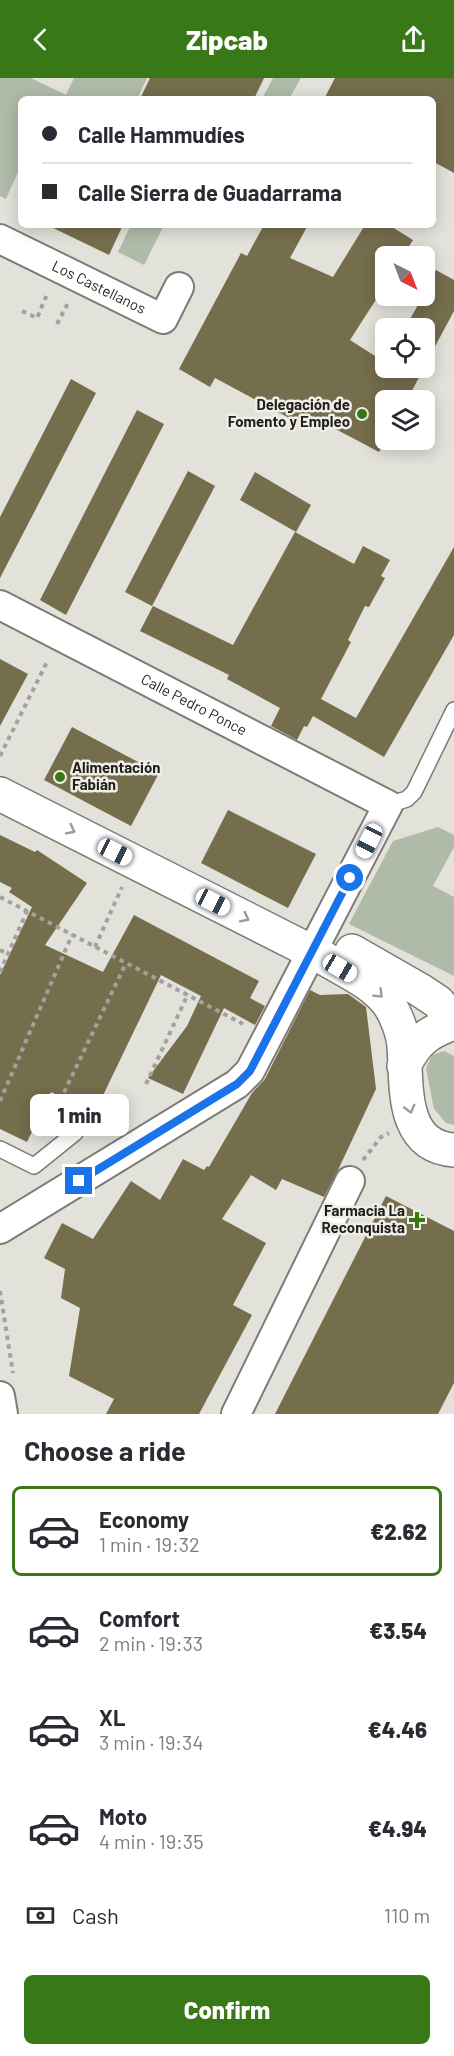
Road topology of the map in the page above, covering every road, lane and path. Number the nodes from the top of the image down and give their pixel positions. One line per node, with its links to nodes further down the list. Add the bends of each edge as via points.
1 (0, 239): 2 (street, Los Castellanos, via 163,319)
2 (179, 287)
3 (43, 303): 4 (path, via 37,318)
4 (22, 311)
5 (64, 311): 6 (path)
6 (57, 324)
7 (0, 605): 8 (street, Calle Pedro Ponce)
8 (60, 636): 10 (path); 13 (street, Calle Pedro Ponce)
9 (454, 710): 13 (lane, via 414,792 407,799)
10 (0, 756)
11 (0, 770): 18 (main road)
12 (0, 794): 14 (main road, one-way to 14)
13 (388, 805): 18 (street)
14 (134, 862): 18 (main road, one-way to 18); 19 (path)
15 (0, 897): 16 (path)
16 (27, 911): 17 (path); 21 (path)
17 (72, 935): 19 (path); 29 (path)
18 (317, 943): 25 (main road, via 420,990); 26 (street); 27 (main road, one-way to 27, via 388,1003 404,1044)
19 (95, 947): 22 (path)
20 (0, 950): 21 (path)
21 (8, 954): 23 (path)
22 (126, 963): 24 (path); 31 (path, via 58,1105)
23 (0, 972)
24 (188, 994): 26 (path); 28 (path)
25 (450, 1013): 27 (main road, via 412,1049)
26 (268, 1037): 36 (street, via 250,1071 237,1084)
27 (404, 1066): 30 (main road, one-way to 30)
28 (146, 1084)
29 (0, 1101)
30 (413, 1119): 32 (main road, via 419,1133); 35 (path, via 381,1137)
31 (75, 1133): 33 (lane, via 34,1166)
32 (443, 1147): 34 (main road, via 445,1161)
33 (0, 1149)
34 (454, 1169)
35 (350, 1181): 40 (street)
36 (0, 1229)
37 (0, 1291): 38 (path)
38 (7, 1388): 39 (street)
39 (3, 1414)
40 (236, 1414)

